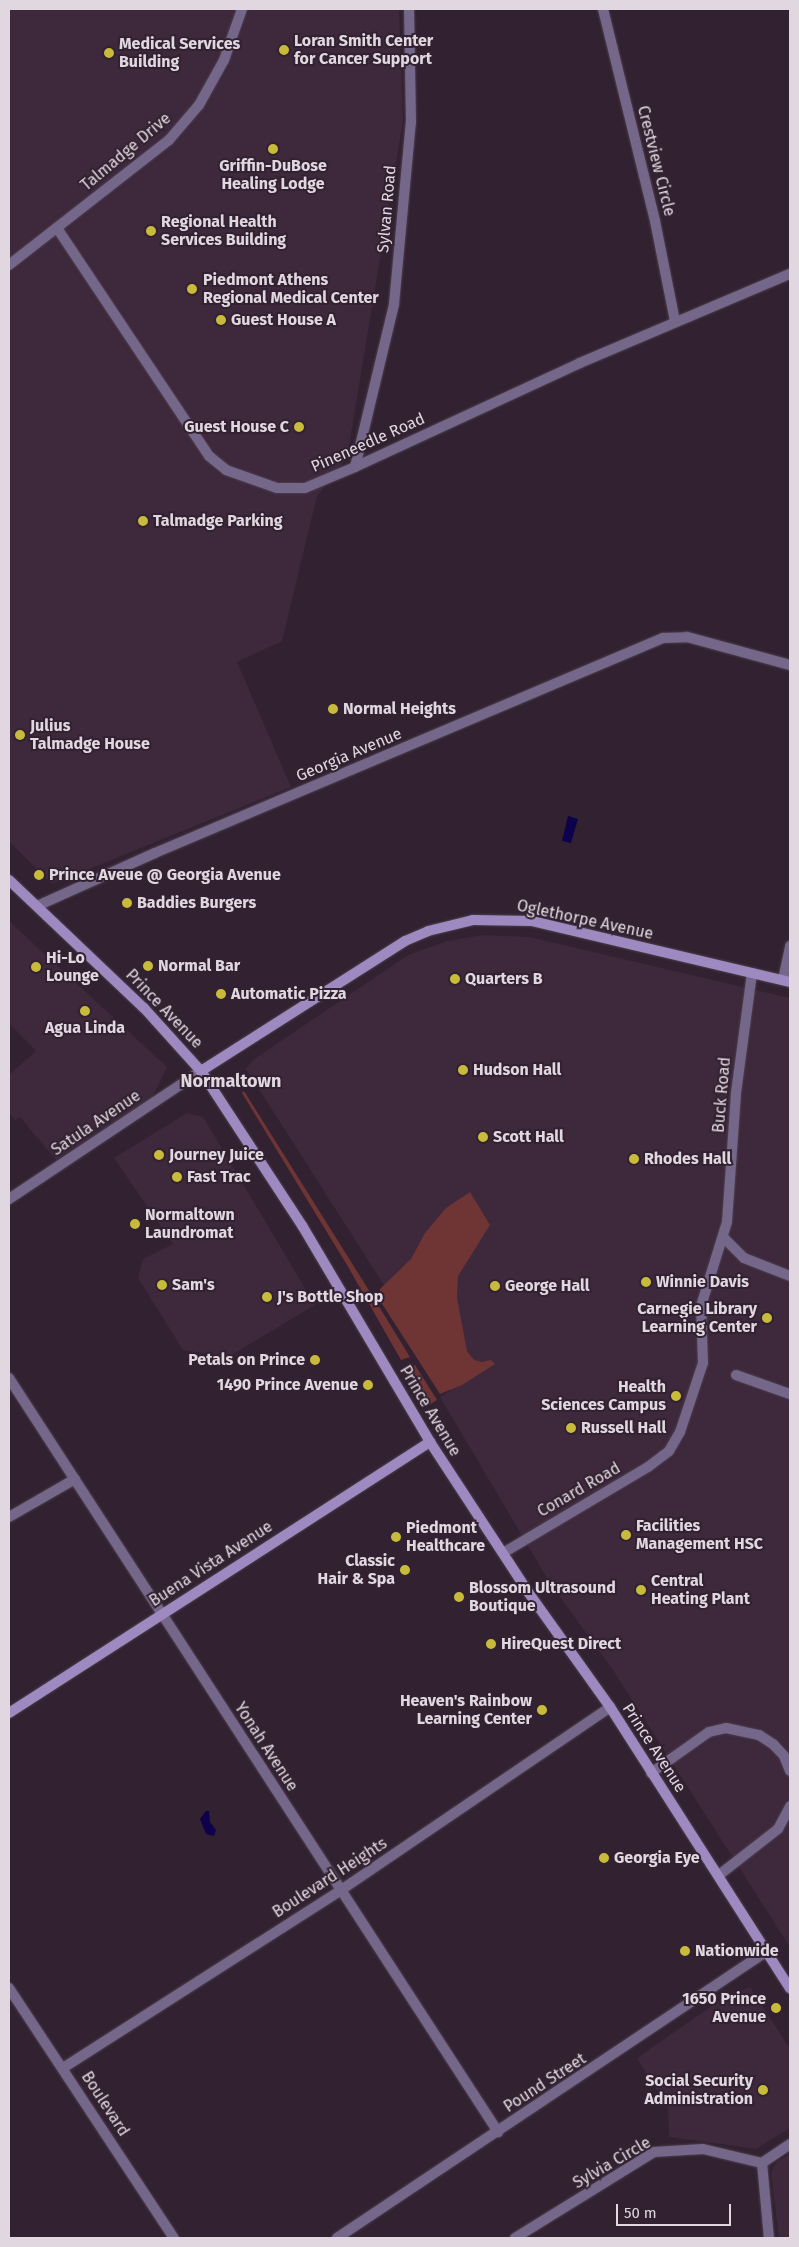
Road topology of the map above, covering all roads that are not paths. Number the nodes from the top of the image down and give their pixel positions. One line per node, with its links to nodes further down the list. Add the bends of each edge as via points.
1 (242, 9): 4 (street, Talmadge Drive, via 224,60 200,106 169,140)
2 (409, 9): 8 (street, Sylvan Road, via 411,122 394,304)
3 (603, 9): 7 (street, Crestview Circle, via 655,220)
4 (57, 228): 5 (street, Talmadge Drive); 8 (street, Pineneedle Road, via 209,456 234,474 276,488 305,488)
5 (9, 265)
6 (790, 274): 7 (street, Pineneedle Road)
7 (675, 321): 8 (street, Pineneedle Road)
8 (355, 467)
9 (790, 665): 11 (street, Georgia Avenue, via 687,637 663,638)
10 (9, 880): 11 (main road, Prince Avenue)
11 (37, 906): 15 (main road, Prince Avenue, via 144,1008)
12 (790, 946): 14 (street)
13 (752, 973): 14 (main road, Oglethorpe Avenue); 15 (main road, Oglethorpe Avenue, via 532,921 473,920 428,930 405,941); 17 (street, Buck Road, via 740,1055 727,1222)
14 (787, 981)
15 (201, 1071): 16 (street, Satula Avenue); 22 (main road, Prince Avenue, via 303,1227)
16 (9, 1199)
17 (723, 1237): 18 (street, via 744,1258); 23 (street, Buck Road, via 701,1306 702,1368 680,1432)
18 (790, 1276)
19 (736, 1375): 21 (street)
20 (9, 1378): 24 (street, Yonah Avenue)
21 (790, 1394)
22 (430, 1442): 26 (main road, Prince Avenue); 27 (main road, Buena Vista Avenue)
23 (669, 1451): 26 (street, Conard Road, via 648,1467)
24 (75, 1479): 25 (street); 27 (street, Yonah Avenue)
25 (9, 1517)
26 (503, 1553): 28 (main road, Prince Avenue)
27 (162, 1614): 29 (main road, Buena Vista Avenue); 34 (street, Yonah Avenue)
28 (610, 1707): 31 (main road, Prince Avenue); 34 (street, Boulevard Heights)
29 (9, 1713)
30 (790, 1771): 31 (street, via 784,1756 773,1744 759,1735 726,1728 709,1732)
31 (652, 1773): 33 (main road, Prince Avenue)
32 (790, 1806): 33 (street, via 778,1829)
33 (718, 1875): 35 (main road, Prince Avenue)
34 (341, 1890): 38 (street, Boulevard Heights); 39 (street, Yonah Avenue)
35 (767, 1951): 37 (main road, Prince Avenue); 39 (street, Pound Street)
36 (9, 1988): 38 (street, Boulevard)
37 (790, 1988)
38 (63, 2068): 42 (street, Boulevard)
39 (498, 2132): 43 (street, Pound Street)
40 (790, 2144): 41 (street)
41 (762, 2163): 44 (street, Sylvia Circle, via 703,2149 654,2152); 45 (street)
42 (174, 2238)
43 (337, 2238)
44 (514, 2238)
45 (769, 2238)

